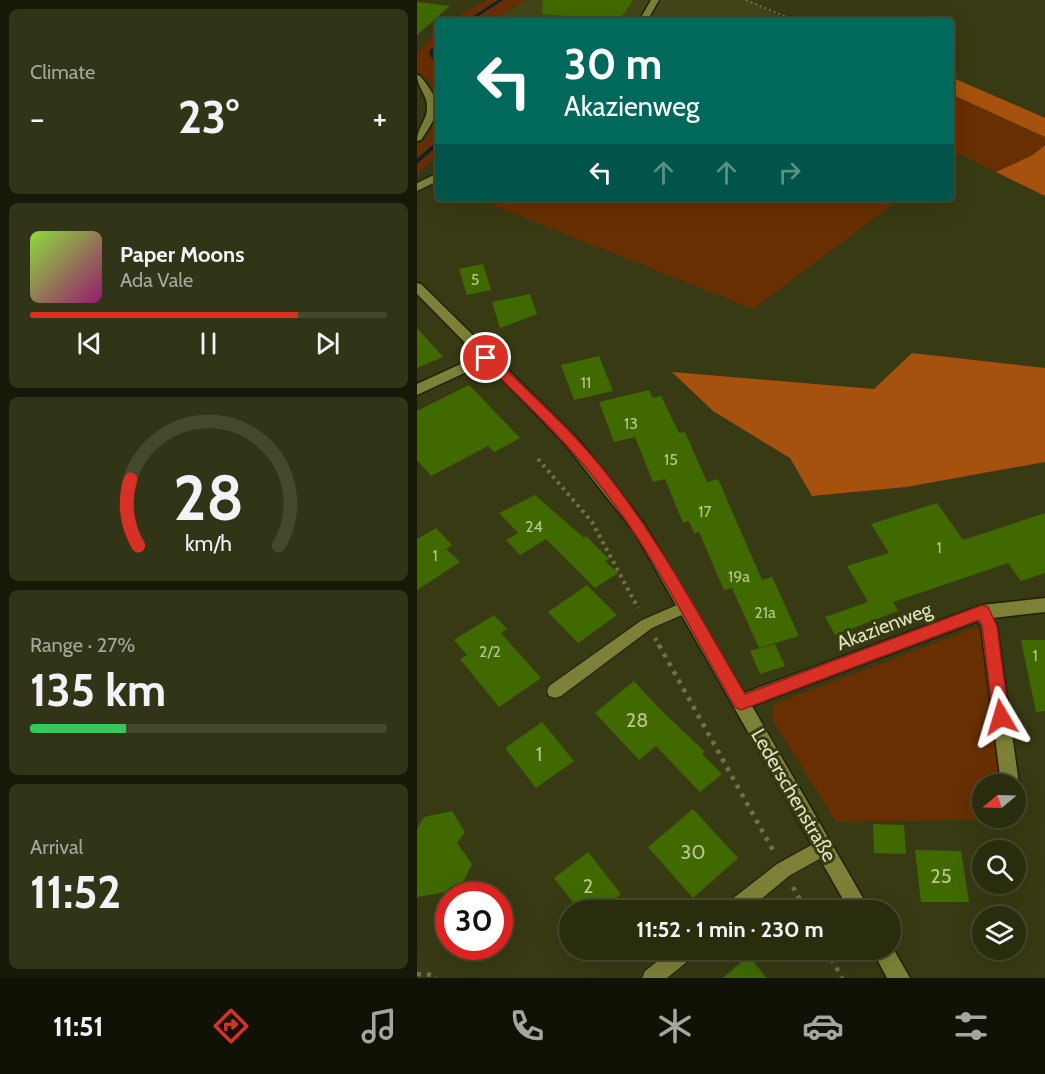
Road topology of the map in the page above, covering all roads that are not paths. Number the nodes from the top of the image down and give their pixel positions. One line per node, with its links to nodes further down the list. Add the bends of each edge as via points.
1 (655, 0): 2 (street)
2 (645, 18)
3 (417, 78): 4 (street, via 429,92 433,110)
4 (417, 138)
5 (435, 178): 6 (street)
6 (417, 188)
7 (417, 287): 8 (street, Lederschenstraße)
8 (486, 358): 9 (street); 11 (street, Lederschenstraße, via 570,440 600,476 640,529)
9 (417, 390)
10 (1045, 605): 12 (street, Akazienweg)
11 (684, 608): 13 (lane, via 647,624); 14 (street, Lederschenstraße)
12 (982, 612): 14 (street, Akazienweg); 15 (street, via 989,626)
13 (555, 691)
14 (741, 702): 16 (street, Lederschenstraße)
15 (1009, 774)
16 (824, 848): 17 (lane, via 783,870); 18 (street, Lederschenstraße)
17 (746, 900)
18 (854, 900)
19 (674, 960): 21 (lane)
20 (888, 960): 22 (street)
21 (652, 978)
22 (899, 978)

